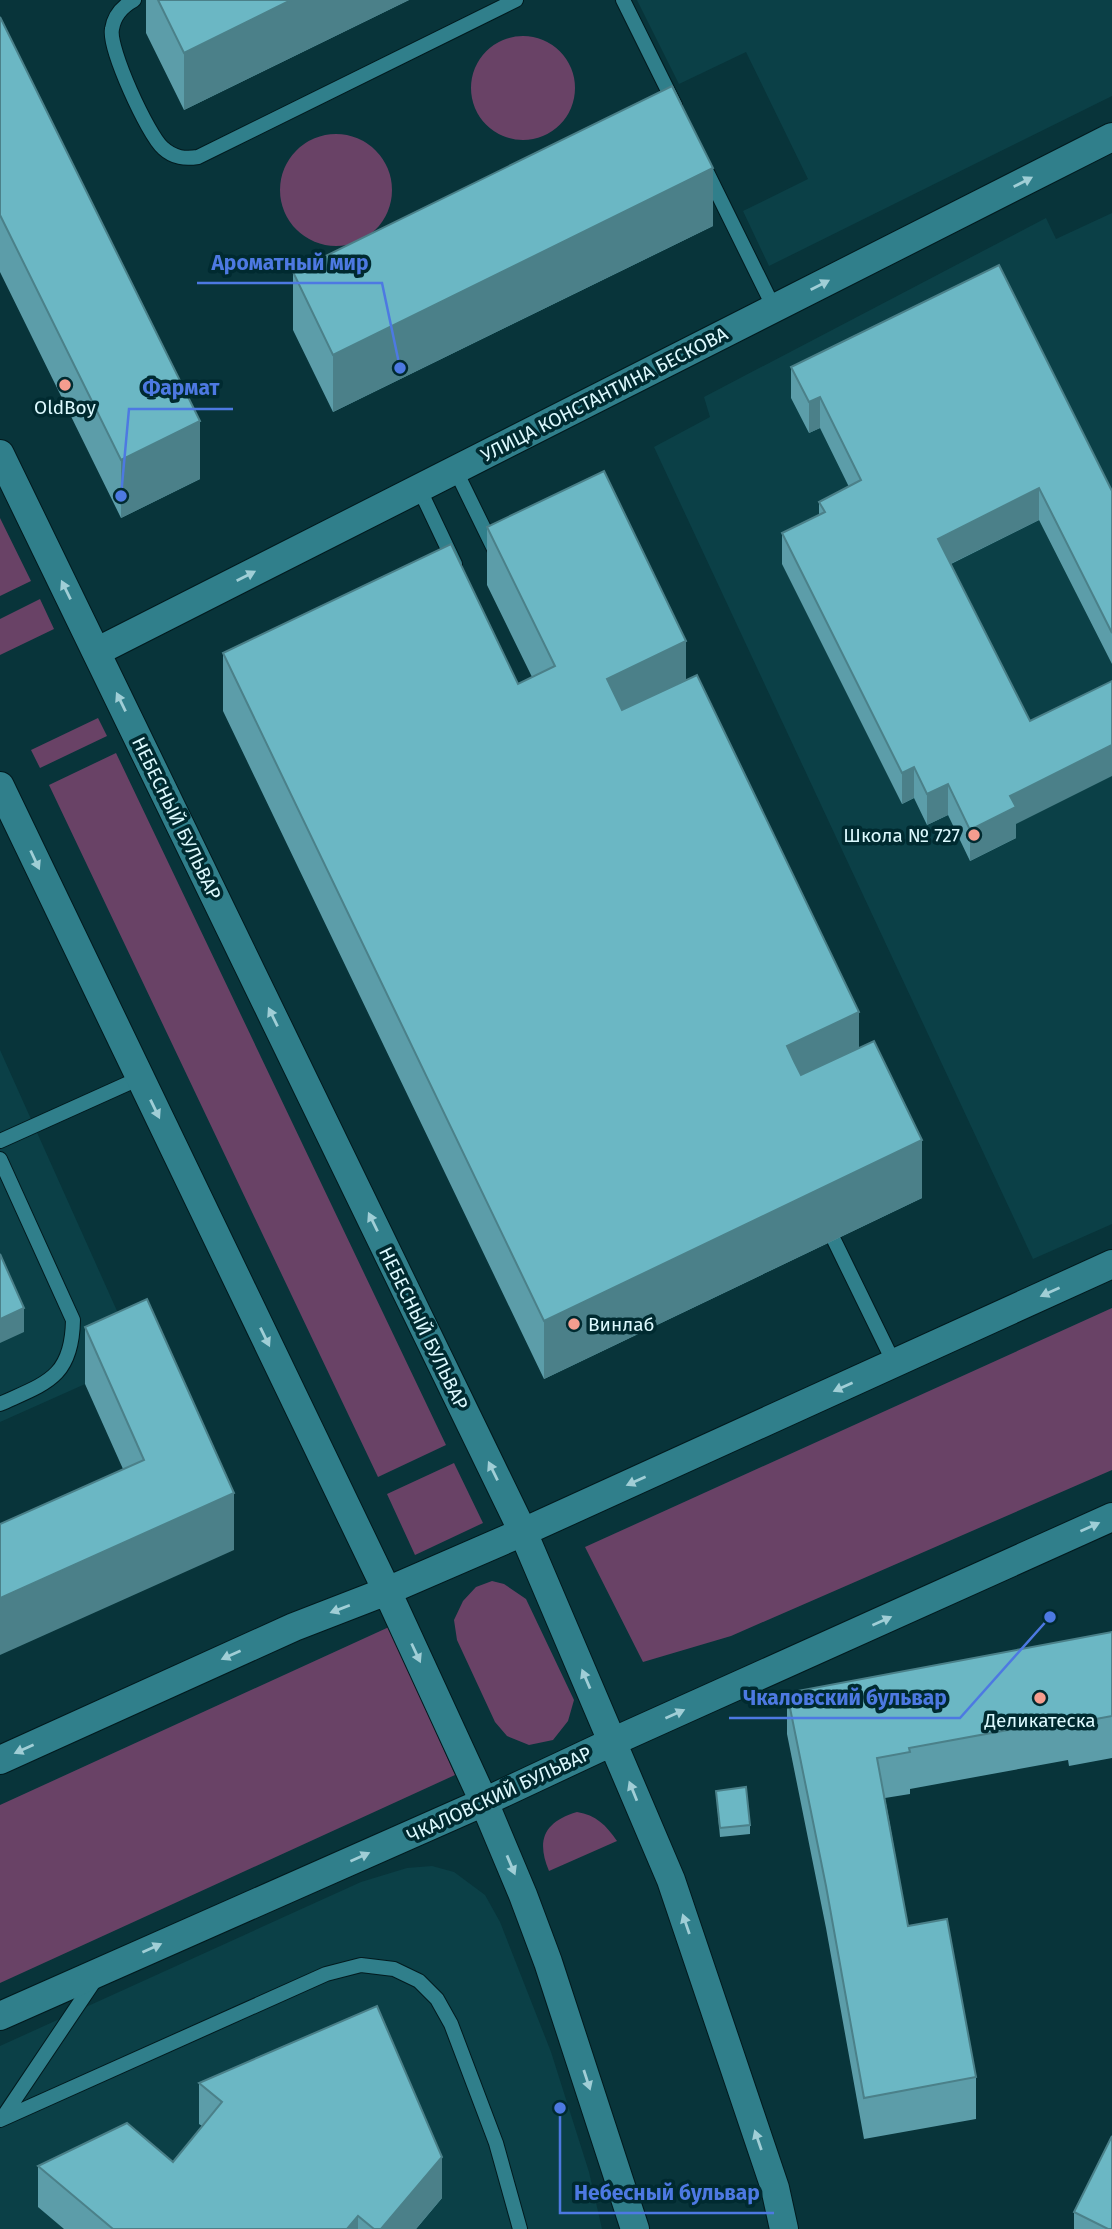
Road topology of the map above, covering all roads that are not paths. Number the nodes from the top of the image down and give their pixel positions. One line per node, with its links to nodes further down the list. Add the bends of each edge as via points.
1 (134, 0): 2 (lane, via 126,4 112,28 116,59 160,146 173,156 186,158 206,153)
2 (516, 0)
3 (622, 0): 4 (lane)
4 (683, 122)
5 (1112, 136): 7 (street, УЛИЦА КОНСТАНТИНА БЕСКОВА, one-way to 5)
6 (701, 158): 7 (lane)
7 (775, 308): 9 (street, УЛИЦА КОНСТАНТИНА БЕСКОВА)
8 (0, 454): 13 (street, НЕБЕСНЫЙ БУЛЬВАР, one-way to 8)
9 (455, 469): 10 (street, УЛИЦА КОНСТАНТИНА БЕСКОВА); 11 (lane)
10 (419, 488): 12 (lane); 13 (street, УЛИЦА КОНСТАНТИНА БЕСКОВА, one-way to 10)
11 (500, 563)
12 (464, 582)
13 (96, 652): 23 (street, НЕБЕСНЫЙ БУЛЬВАР, one-way to 13)
14 (0, 786): 15 (street, one-way to 15)
15 (140, 1078): 16 (lane); 24 (street, one-way to 24)
16 (0, 1141)
17 (0, 1159): 21 (lane, via 73,1320 73,1340 68,1357 47,1383)
18 (834, 1240): 20 (lane)
19 (1112, 1264): 20 (street, one-way to 20)
20 (894, 1363): 23 (street, one-way to 23)
21 (0, 1404)
22 (1112, 1517): 25 (street, ЧКАЛОВСКИЙ БУЛЬВАР, one-way to 22)
23 (523, 1532): 24 (street); 25 (street, НЕБЕСНЫЙ БУЛЬВАР, one-way to 23)
24 (387, 1591): 26 (street, one-way to 26, via 293,1627); 27 (street, one-way to 27)
25 (612, 1742): 27 (street, ЧКАЛОВСКИЙ БУЛЬВАР); 33 (street, НЕБЕСНЫЙ БУЛЬВАР, one-way to 25, via 775,2188 671,1880)
26 (0, 1760)
27 (484, 1802): 28 (street, ЧКАЛОВСКИЙ БУЛЬВАР, one-way to 27); 32 (street, one-way to 32, via 548,1962)
28 (102, 1970): 29 (street, ЧКАЛОВСКИЙ БУЛЬВАР); 30 (lane)
29 (0, 2016)
30 (1, 2119): 31 (lane, via 326,1975 361,1965 394,1969 419,1981 438,1999 452,2024 496,2143)
31 (520, 2229)
32 (635, 2229)
33 (784, 2229)

